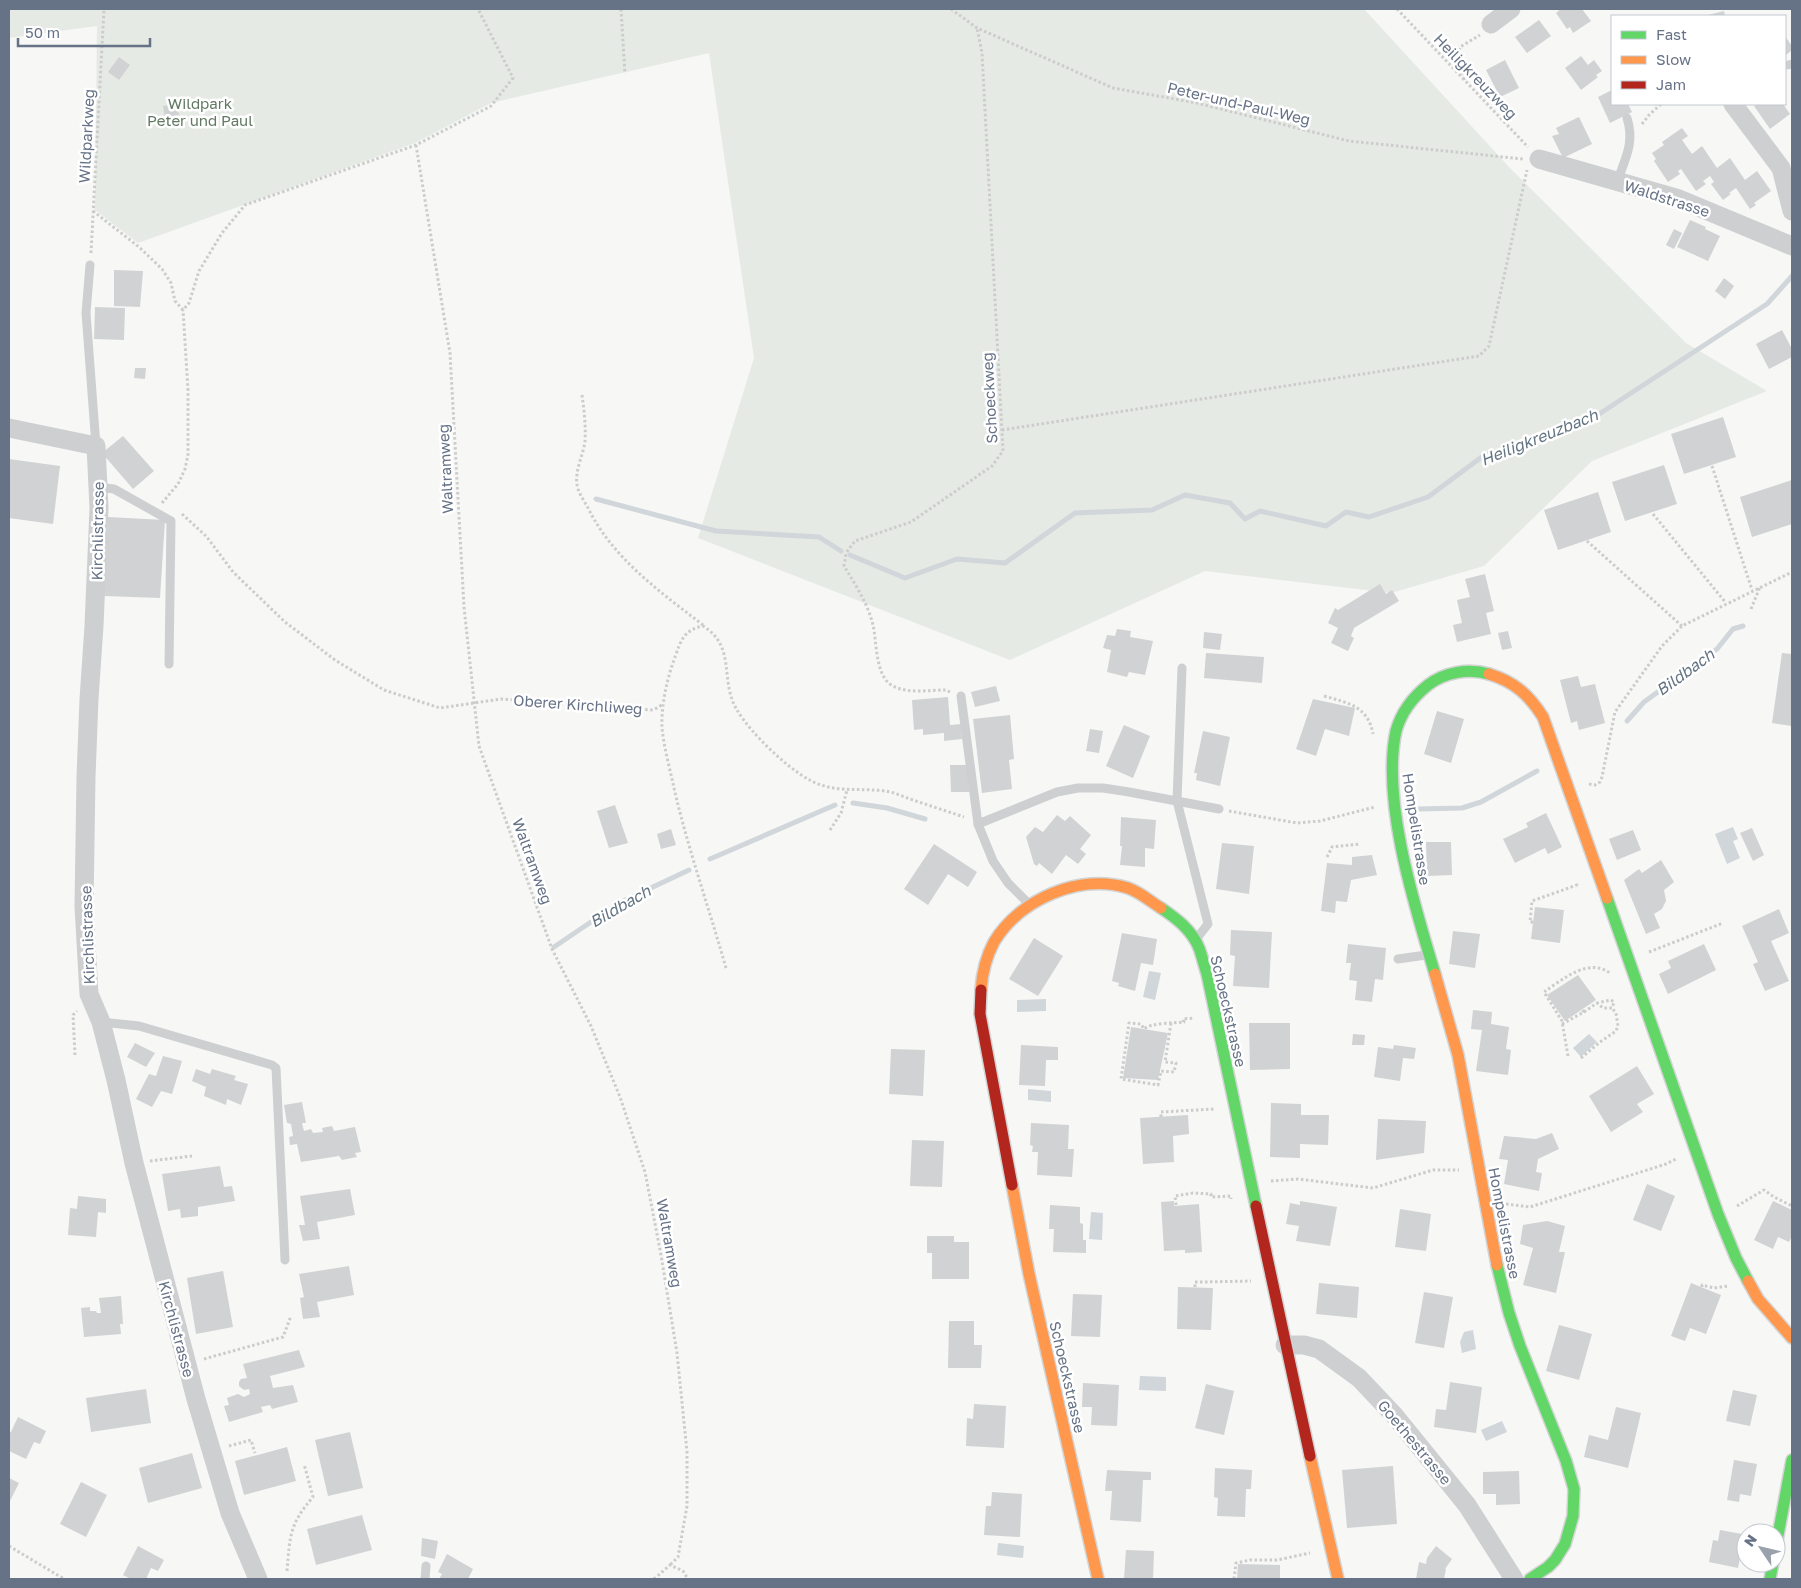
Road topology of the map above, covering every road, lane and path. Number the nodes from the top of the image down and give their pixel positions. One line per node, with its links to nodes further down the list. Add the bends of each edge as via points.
1 (104, 9): 18 (path, Wildparkweg)
2 (478, 9): 15 (path, via 513,78 491,106)
3 (622, 9): 9 (path)
4 (951, 9): 7 (path, Peter-und-Paul-Weg)
5 (1397, 9): 10 (path, Heiligkreuzweg)
6 (1511, 9): 8 (street)
7 (977, 28): 16 (path, Peter-und-Paul-Weg, via 1114,88 1197,103 1349,141); 25 (path, Schoeckweg, via 982,53)
8 (1481, 33): 10 (path, via 1460,47)
9 (626, 74)
10 (1464, 80): 16 (path, Heiligkreuzweg)
11 (1660, 105): 14 (path, via 1648,114)
12 (1734, 105): 19 (street, via 1781,168)
13 (1627, 118): 14 (lane)
14 (1631, 141): 17 (lane)
15 (416, 145): 22 (path, via 245,205 222,232 199,271 189,303); 46 (path, Waltramweg, via 450,353 464,607)
16 (1534, 159): 17 (street, Waldstrasse); 25 (path, via 1489,346 1480,356)
17 (1616, 182): 20 (street, Waldstrasse, via 1679,199)
18 (93, 211): 21 (path, Wildparkweg); 22 (path, via 162,269 171,283 175,301)
19 (1792, 211)
20 (1792, 245)
21 (90, 265): 26 (lane, via 86,313)
22 (183, 310): 29 (path, via 188,455 178,484)
23 (582, 395): 40 (path, via 585,442 577,475 578,489 594,522 629,564)
24 (9, 428): 26 (street)
25 (1002, 430): 44 (path, Schoeckweg, via 1004,450 992,466 911,522 855,541 846,553 844,566 873,624 880,671 892,686 946,690)
26 (96, 446): 28 (street, Kirchlistrasse)
27 (1712, 466): 37 (path)
28 (98, 487): 31 (lane, via 114,489); 68 (street, Kirchlistrasse, via 86,777 84,907)
29 (162, 502): 30 (path); 31 (path)
30 (168, 505)
31 (156, 512): 42 (lane, via 171,521)
32 (180, 512): 46 (path, Oberer Kirchliweg, via 206,536 233,572 285,622 335,660 384,690 440,708)
33 (1653, 514): 38 (path)
34 (1587, 541): 41 (path)
35 (1792, 572): 36 (path)
36 (1760, 586): 37 (path); 39 (path)
37 (1752, 590): 38 (path)
38 (1726, 603): 41 (path)
39 (1751, 609)
40 (703, 626): 47 (path, Oberer Kirchliweg, via 693,628 680,642); 50 (path, via 721,642 736,709 752,732 802,776 820,785)
41 (1682, 626): 49 (path, via 1662,646 1615,712 1600,782 1591,785)
42 (169, 664)
43 (1182, 668): 51 (lane)
44 (961, 696): 54 (lane)
45 (1324, 696): 48 (path, via 1358,708 1372,727)
46 (475, 703): 47 (path, Oberer Kirchliweg, via 501,699 650,710); 106 (path, Waltramweg, via 479,746 552,949 591,1026 620,1097 645,1172 677,1353 687,1452 687,1506 678,1557)
47 (663, 704): 66 (path, via 662,728 678,807)
48 (1374, 740)
49 (1586, 780)
50 (846, 790): 54 (path, via 886,791 970,818); 55 (path, via 841,813)
51 (1177, 802): 53 (lane); 54 (lane, via 1103,788 1078,788 1057,792); 62 (lane, via 1208,924)
52 (1376, 807): 53 (path, via 1320,821 1297,823)
53 (1219, 809)
54 (978, 824): 59 (lane, via 993,861 1008,883)
55 (830, 830)
56 (1360, 844): 57 (path, via 1332,847)
57 (1327, 856)
58 (1577, 885): 60 (path, via 1532,901 1530,922)
59 (1030, 905): 62 (street, Schoeckstrasse, via 1059,889 1096,884 1129,889 1170,913); 114 (street, Schoeckstrasse, via 1008,924 995,941 980,987 980,1014 1029,1274)
60 (1533, 922)
61 (1723, 923): 63 (path)
62 (1196, 940): 97 (street, Schoeckstrasse, via 1207,974)
63 (1649, 952)
64 (1429, 954): 65 (lane); 86 (street, Hompelistrasse, via 1465,1085); 89 (street, Hompelistrasse, via 1405,864 1395,802 1394,735 1401,713 1425,686 1448,674 1470,670 1492,672 1517,685 1543,717)
65 (1398, 959)
66 (726, 968)
67 (1612, 975): 74 (path, via 1600,968 1576,971 1544,992)
68 (90, 994): 72 (street, Kirchlistrasse); 75 (path, via 73,1015)
69 (1597, 1003): 70 (path, via 1603,1008); 70 (path, via 1611,1000 1614,1002); 74 (path)
70 (1612, 1008): 77 (path, via 1616,1013 1616,1031)
71 (1196, 1018): 73 (path)
72 (101, 1022): 81 (street, Kirchlistrasse); 90 (lane, via 139,1026 276,1068)
73 (1171, 1023): 73 (path, via 1165,1062 1176,1063 1174,1072 1161,1071 1158,1084 1121,1079 1129,1023 1141,1024 1144,1029)
74 (1562, 1024): 76 (path)
75 (75, 1055)
76 (1568, 1056)
77 (1581, 1058)
78 (1214, 1115): 79 (path, via 1214,1108 1161,1112)
79 (1161, 1117)
80 (192, 1156): 81 (path)
81 (134, 1163): 98 (street, Kirchlistrasse)
82 (1666, 1164): 86 (path, via 1530,1207)
83 (1457, 1170): 84 (path, via 1433,1170 1373,1188 1298,1178)
84 (1270, 1181)
85 (1226, 1196): 87 (path, via 1193,1193 1175,1196)
86 (1485, 1202): 118 (street, Hompelistrasse, via 1505,1297 1526,1364 1568,1467 1575,1494 1573,1520 1564,1546 1550,1566)
87 (1176, 1206)
88 (1792, 1206): 89 (path, via 1764,1190)
89 (1718, 1214): 96 (street, Hompelistrasse, via 1758,1299)
90 (285, 1260)
91 (1238, 1282): 92 (path, via 1195,1282)
92 (1194, 1287)
93 (1702, 1287): 94 (path, via 1702,1284)
94 (1722, 1288)
95 (291, 1316): 98 (path, via 283,1337)
96 (1792, 1338)
97 (1285, 1345): 116 (street, Schoeckstrasse); 117 (street, Goethestrasse, via 1318,1349 1358,1378 1394,1415 1467,1506)
98 (186, 1364): 99 (street, Kirchlistrasse)
99 (211, 1450): 100 (path, via 251,1440); 110 (street, Kirchlistrasse, via 230,1513)
100 (255, 1453)
101 (1792, 1460): 103 (street)
102 (304, 1464): 108 (path, via 313,1497 300,1513 291,1533)
103 (1780, 1523)
104 (9, 1546): 109 (path)
105 (1311, 1553): 115 (path, via 1236,1563)
106 (670, 1565): 112 (path); 113 (path, via 682,1571)
107 (426, 1566): 111 (lane)
108 (287, 1571)
109 (64, 1579)
110 (258, 1579)
111 (425, 1579)
112 (654, 1579)
113 (688, 1579)
114 (1098, 1579)
115 (1234, 1579)
116 (1338, 1579)
117 (1514, 1579)
118 (1530, 1579)

